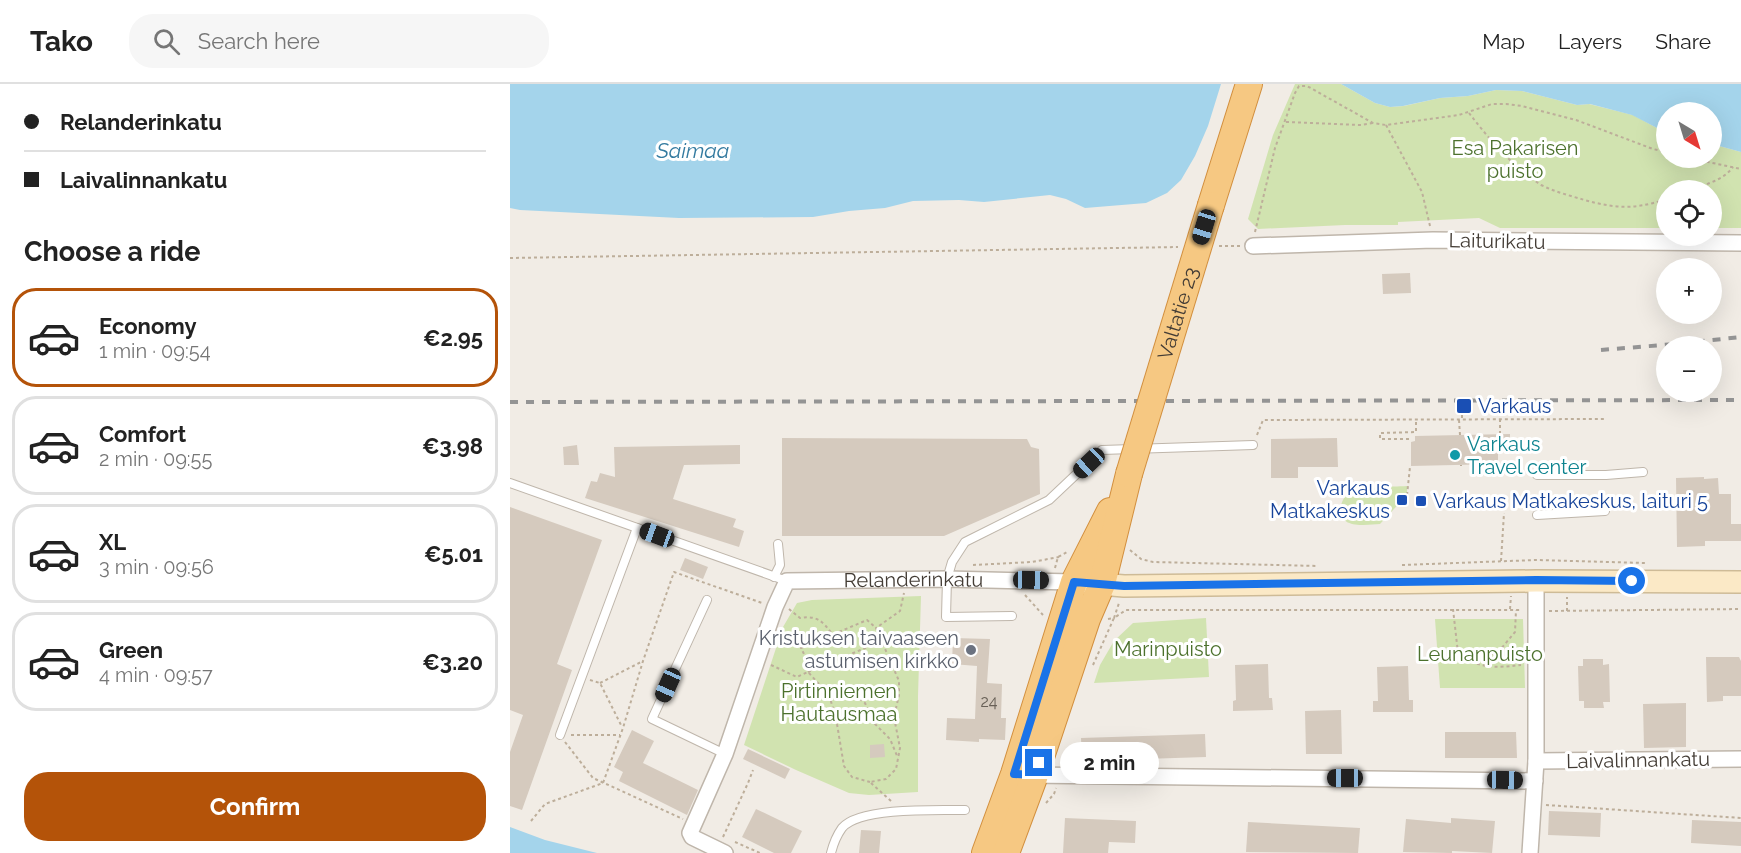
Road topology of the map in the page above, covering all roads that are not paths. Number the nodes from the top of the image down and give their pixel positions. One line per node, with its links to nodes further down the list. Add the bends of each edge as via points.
1 (1249, 84): 7 (highway, Valtatie 23, bridge)
2 (1741, 243): 3 (street, Laiturikatu, via 1433,240)
3 (1253, 246)
4 (1253, 446): 14 (lane, via 1102,450 1049,500 965,542)
5 (1643, 472): 6 (lane)
6 (1537, 475)
7 (1127, 479): 16 (highway, Valtatie 23); 18 (highway, Valtatie 23)
8 (510, 483): 11 (lane)
9 (1605, 511): 10 (lane)
10 (1537, 515)
11 (637, 528): 13 (lane); 21 (lane)
12 (778, 544): 13 (lane)
13 (780, 579): 14 (street, Relanderinkatu); 22 (street, via 781,607)
14 (947, 579): 16 (street, Relanderinkatu); 20 (lane, via 946,617)
15 (1536, 580): 17 (main road, Relanderinkatu); 18 (main road, Relanderinkatu); 24 (street)
16 (1074, 582): 18 (main road, Relanderinkatu); 25 (highway, Valtatie 23)
17 (1741, 582)
18 (1102, 584): 25 (highway, Valtatie 23)
19 (707, 600): 22 (lane, via 652,719)
20 (1012, 616)
21 (560, 735)
22 (725, 754): 28 (street, via 692,837)
23 (1741, 759): 24 (street, Laivalinnankatu)
24 (1536, 761): 26 (street)
25 (1036, 775): 26 (street); 30 (highway); 31 (highway)
26 (1535, 781): 32 (street)
27 (965, 810): 29 (lane, via 903,811 853,820 843,827)
28 (729, 847)
29 (831, 853)
30 (985, 853)
31 (1006, 853)
32 (1530, 853)

